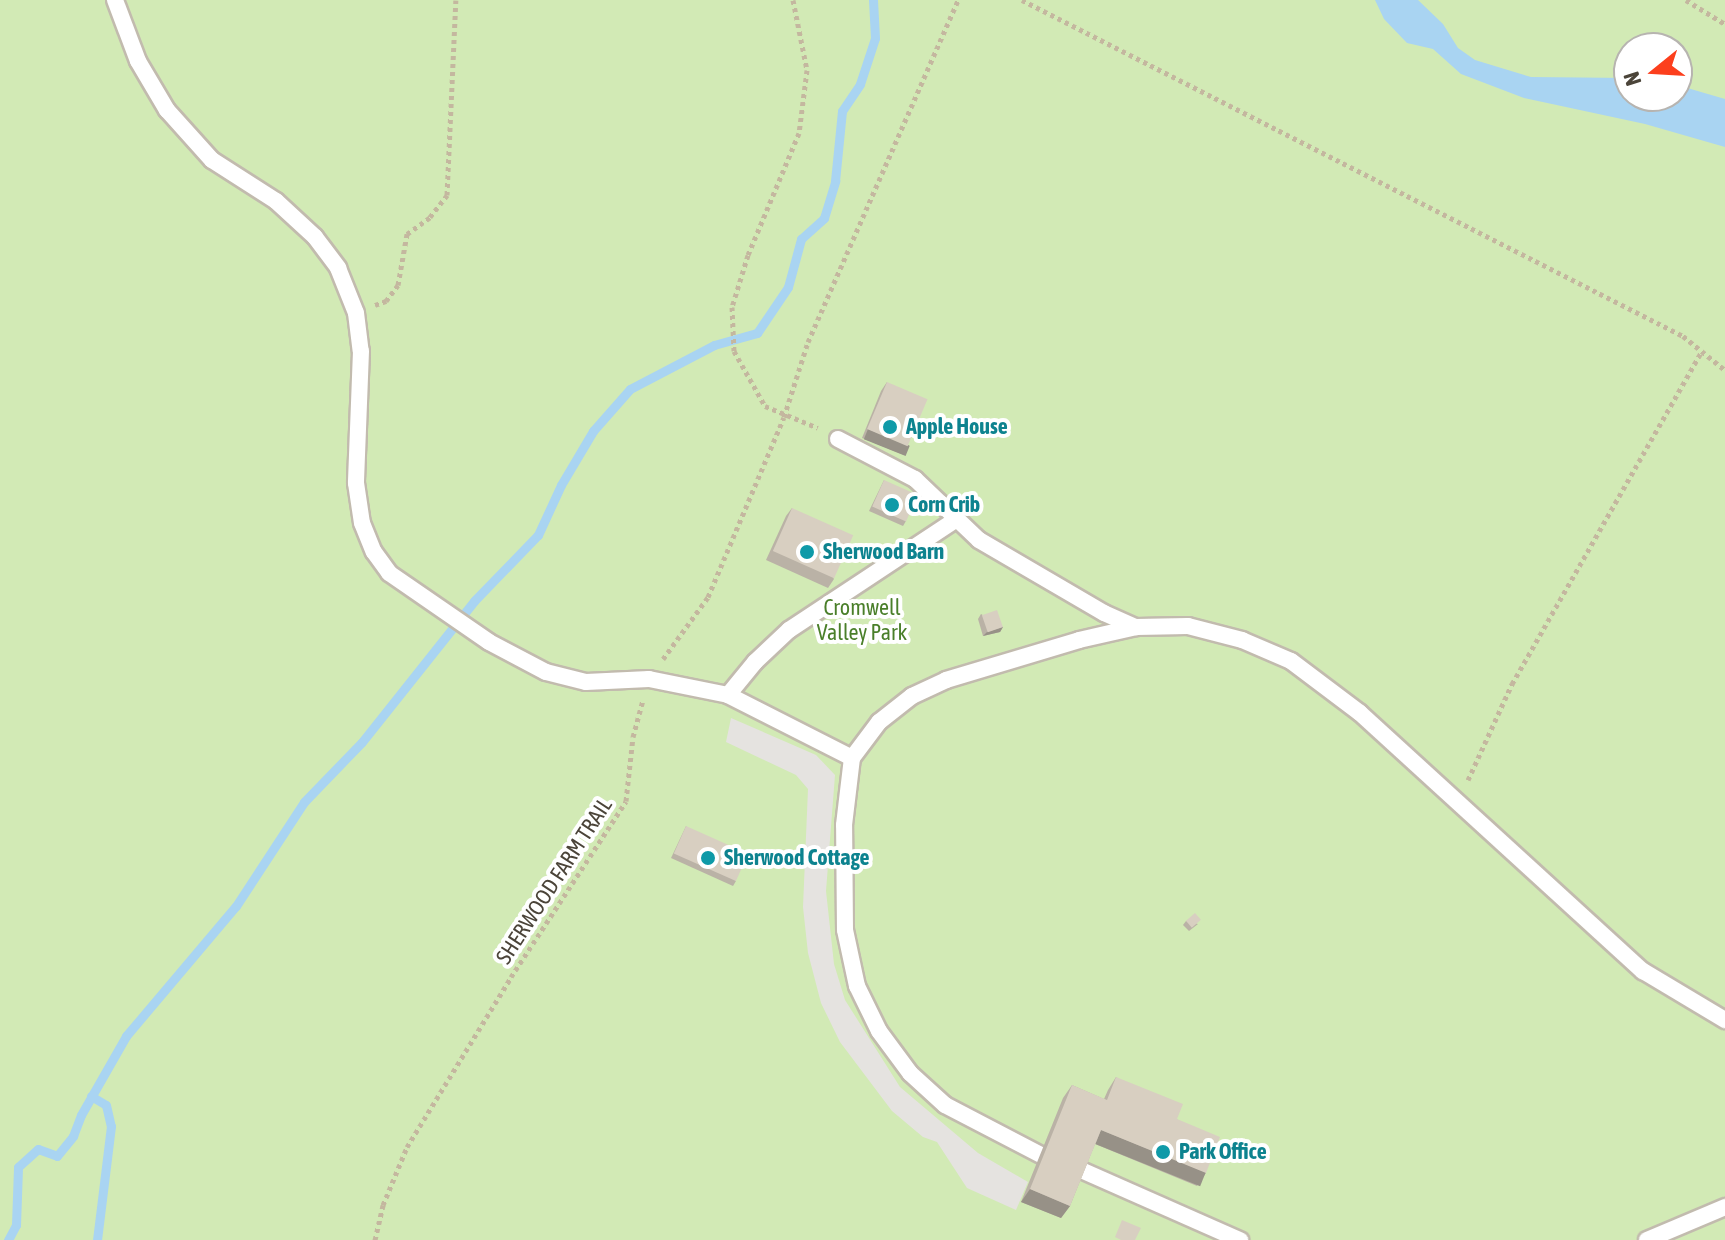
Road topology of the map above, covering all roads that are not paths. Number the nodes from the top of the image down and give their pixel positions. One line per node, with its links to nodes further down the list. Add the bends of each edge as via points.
1 (115, 0): 5 (lane, via 138,61 167,110 212,160 276,201 315,237 338,268 356,313 361,351 356,483 362,523 389,573 489,642 546,672 586,682 649,679)
2 (838, 439): 3 (lane, via 915,479)
3 (957, 519): 4 (lane, via 979,540); 5 (lane, via 789,630)
4 (1136, 627): 6 (lane, via 946,680 912,696 879,722); 7 (lane, via 1188,626 1242,640 1291,661 1360,713 1643,971)
5 (728, 695): 6 (lane)
6 (852, 758): 8 (lane, via 844,825 845,930 857,986 879,1031 910,1073 945,1105)
7 (1725, 1020)
8 (1041, 1155)
9 (1081, 1170): 11 (lane)
10 (1725, 1207): 12 (lane)
11 (1240, 1240)
12 (1647, 1240)

